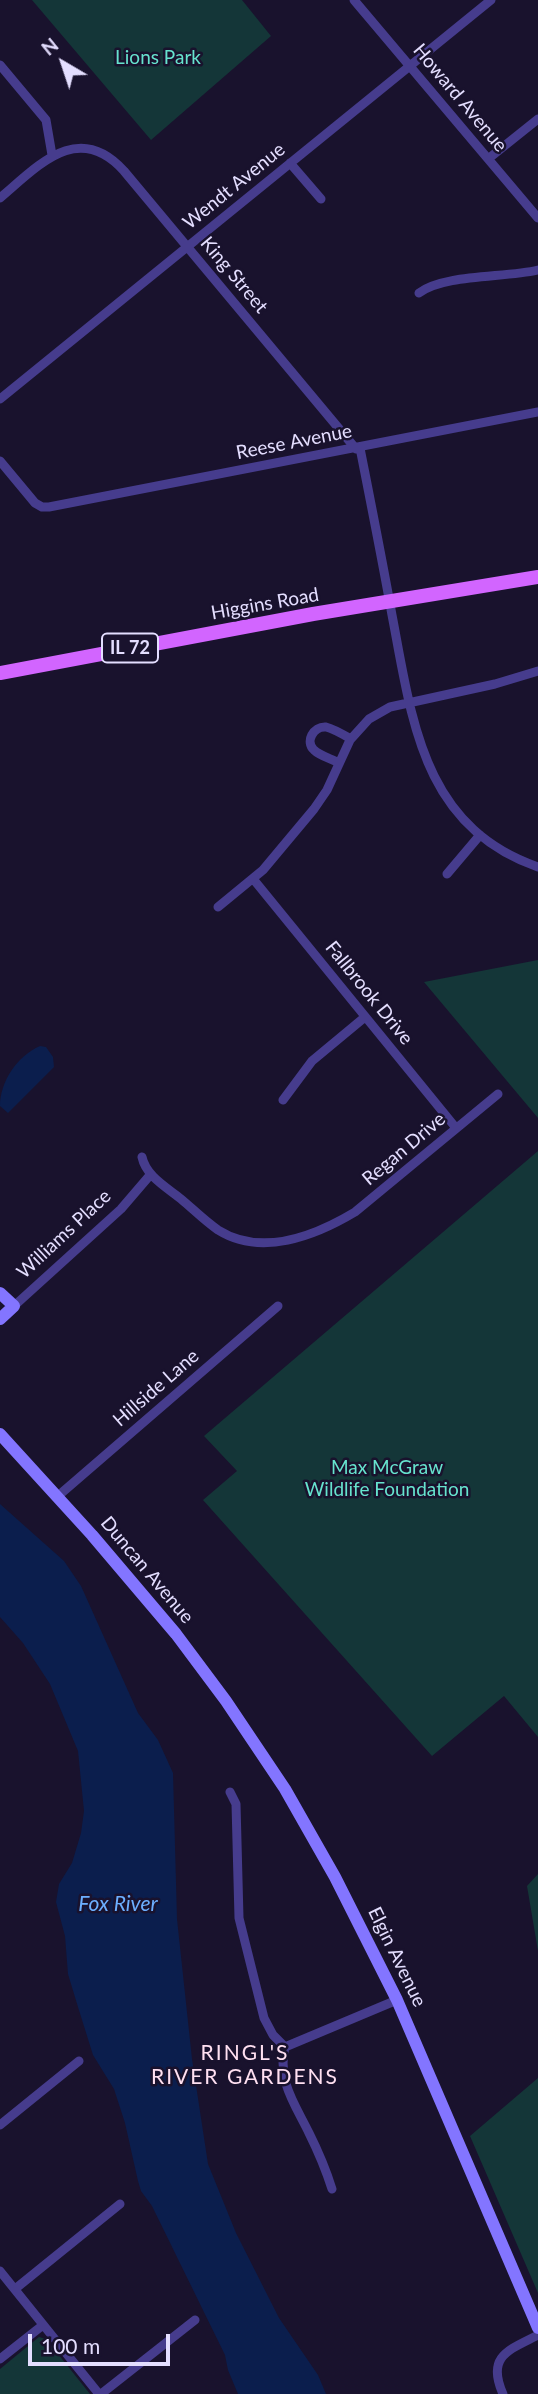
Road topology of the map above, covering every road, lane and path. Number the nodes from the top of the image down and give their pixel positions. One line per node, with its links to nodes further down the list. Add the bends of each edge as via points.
1 (354, 0): 4 (street, Howard Avenue)
2 (491, 0): 4 (street, Wendt Avenue)
3 (0, 65): 6 (street, via 46,120)
4 (410, 66): 7 (street, Howard Avenue); 8 (street, Wendt Avenue)
5 (538, 118): 7 (street)
6 (52, 155): 9 (street); 12 (street, King Street, via 86,149 107,156)
7 (488, 159): 11 (street, Howard Avenue)
8 (290, 163): 10 (street); 12 (street, Wendt Avenue)
9 (0, 198)
10 (321, 199)
11 (538, 218)
12 (187, 247): 15 (street, Wendt Avenue); 17 (street, King Street)
13 (538, 270): 14 (street, via 436,284)
14 (419, 293)
15 (0, 399)
16 (538, 412): 17 (street, Reese Avenue)
17 (358, 448): 18 (street, Reese Avenue, via 44,507); 20 (street, King Street)
18 (0, 461)
19 (538, 577): 20 (main road, Higgins Road / IL 72)
20 (390, 601): 22 (main road, Higgins Road / IL 72); 23 (street, King Street)
21 (538, 671): 23 (street)
22 (0, 673)
23 (409, 701): 24 (street, via 379,712); 26 (street, King Street, via 435,779)
24 (351, 739): 25 (street); 25 (street, via 327,727 312,735 313,749)
25 (340, 763): 29 (street, via 314,809)
26 (480, 835): 27 (street, King Street, via 510,856); 28 (street)
27 (538, 867)
28 (447, 874)
29 (254, 880): 30 (street); 31 (street, Fallbrook Drive)
30 (218, 907)
31 (365, 1017): 33 (street, via 312,1061); 34 (street, Fallbrook Drive)
32 (498, 1094): 34 (street, Regan Drive)
33 (283, 1101)
34 (456, 1128): 36 (street, Regan Drive, via 355,1212 281,1242 246,1241 216,1228)
35 (142, 1157): 36 (street)
36 (151, 1174): 38 (street, Williams Place, via 121,1209)
37 (0, 1293): 38 (street)
38 (14, 1306): 40 (street, Williams Place)
39 (278, 1306): 42 (street, Hillside Lane)
40 (0, 1319)
41 (0, 1434): 42 (street, Duncan Avenue)
42 (58, 1496): 43 (street, Duncan Avenue, via 176,1634)
43 (253, 1740): 45 (street, Elgin Avenue, via 324,1857)
44 (230, 1792): 46 (street, via 236,1804 241,1930 266,2022)
45 (397, 2000): 46 (street); 55 (street, Elgin Avenue)
46 (285, 2047): 49 (street, via 282,2064 287,2091)
47 (79, 2061): 48 (street)
48 (0, 2125)
49 (332, 2189)
50 (120, 2204): 52 (street)
51 (0, 2271): 52 (street)
52 (15, 2289): 54 (street)
53 (195, 2320): 58 (street)
54 (43, 2325): 57 (street); 58 (street)
55 (538, 2328)
56 (538, 2334): 59 (street, via 501,2357 497,2372)
57 (0, 2359)
58 (100, 2394)
59 (503, 2394)

